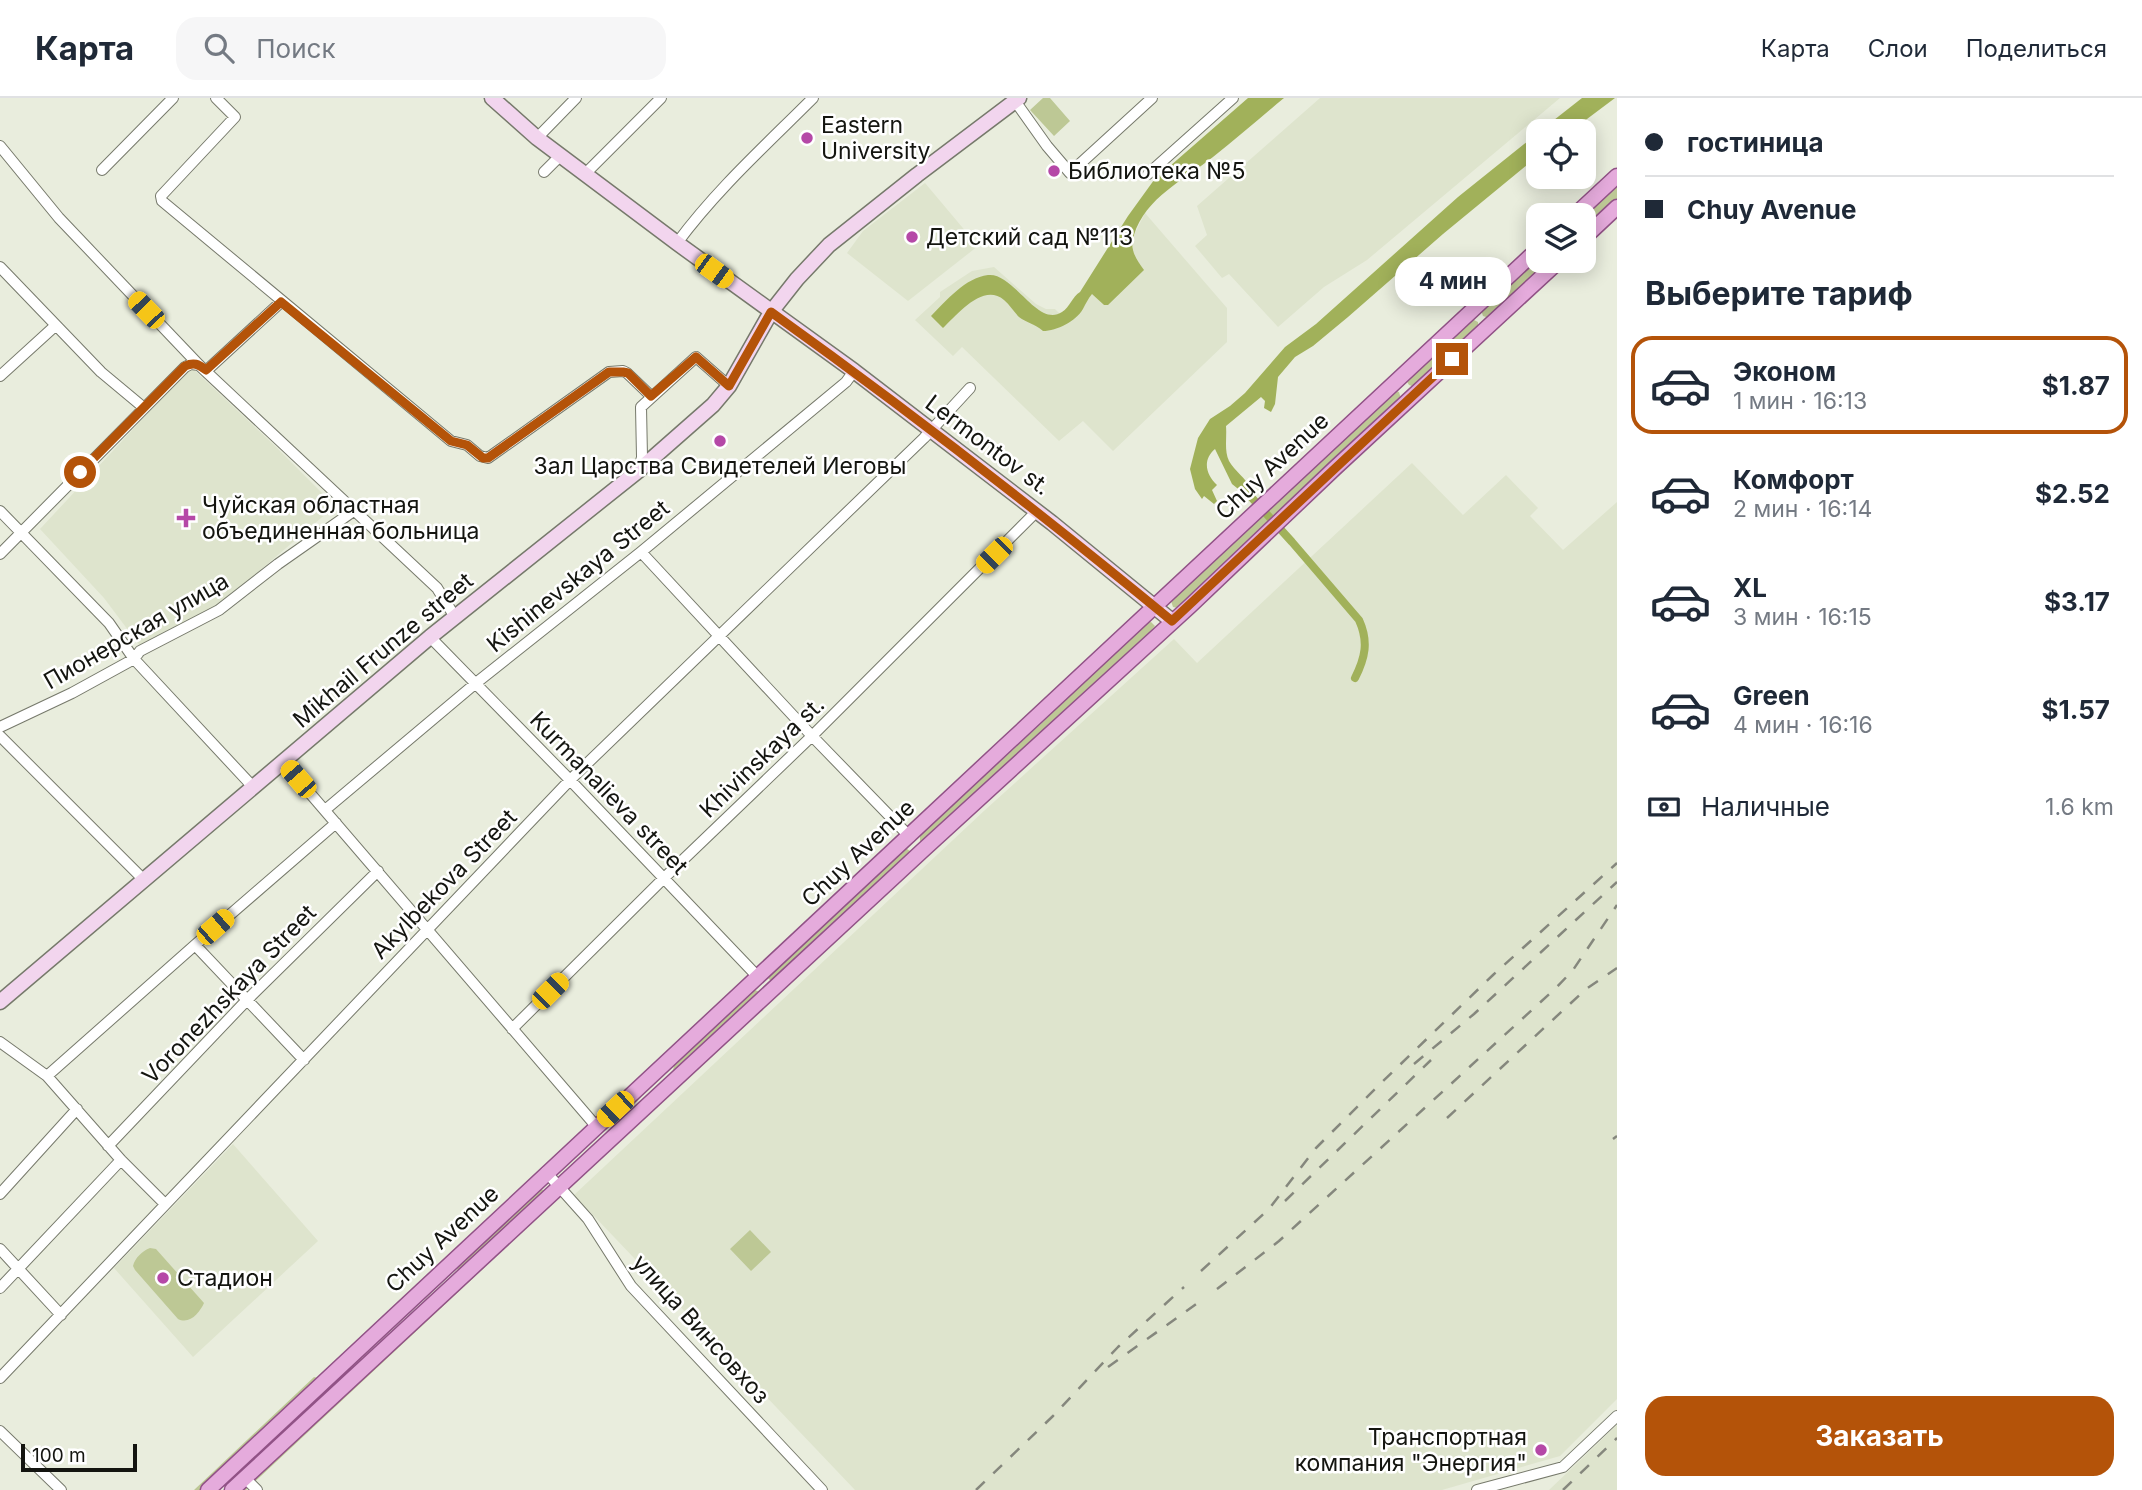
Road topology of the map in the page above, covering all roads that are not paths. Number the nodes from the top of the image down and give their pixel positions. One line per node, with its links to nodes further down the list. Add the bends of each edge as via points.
1 (173, 98): 13 (street)
2 (216, 98): 25 (street, via 235,117 161,199)
3 (492, 98): 10 (main road, Lermontov st.)
4 (576, 98): 10 (street)
5 (661, 98): 15 (street)
6 (813, 98): 21 (street, via 717,194)
7 (1152, 98): 9 (street, via 1070,173)
8 (1233, 98): 16 (street)
9 (1017, 99): 27 (main road, Mikhail Frunze street, via 829,245)
10 (537, 138): 12 (main road, Lermontov st.)
11 (0, 146): 30 (street, via 59,218)
12 (560, 156): 14 (street); 15 (main road, Lermontov st.)
13 (102, 170)
14 (544, 172)
15 (585, 174): 21 (main road, Lermontov st.)
16 (1148, 174)
17 (1617, 176): 18 (main road)
18 (1587, 203)
19 (1617, 207): 20 (main road)
20 (1596, 227)
21 (677, 243): 27 (main road, Lermontov st.)
22 (1526, 260): 26 (main road, Chuy Avenue)
23 (0, 267): 28 (street)
24 (1546, 273): 29 (main road, Chuy Avenue)
25 (281, 302): 30 (street); 36 (street, via 451,441 467,445 483,458 609,372 628,373)
26 (1473, 311): 29 (main road); 33 (main road, Chuy Avenue)
27 (771, 312): 31 (main road, Lermontov st.); 34 (main road, Mikhail Frunze street)
28 (55, 326): 32 (street); 38 (street)
29 (1488, 326): 37 (main road, Chuy Avenue)
30 (202, 368): 38 (street, via 185,366); 41 (street)
31 (854, 371): 39 (main road, Lermontov st.); 45 (street, Kishinevskaya Street)
32 (0, 376)
33 (1397, 382): 37 (main road); 47 (main road, Chuy Avenue)
34 (729, 386): 36 (street, via 696,357); 40 (main road, Mikhail Frunze street)
35 (970, 388): 39 (street, Akylbekova Street)
36 (651, 396): 40 (street, via 641,407)
37 (1412, 397): 49 (main road, Chuy Avenue)
38 (143, 407): 44 (street)
39 (931, 430): 43 (main road, Lermontov st.); 50 (street, Akylbekova Street)
40 (638, 471): 48 (main road, Mikhail Frunze street)
41 (355, 510): 48 (street, via 437,588); 52 (street, Пионерская улица, via 219,610 140,651)
42 (0, 511): 44 (street)
43 (1037, 511): 47 (main road, Lermontov st.); 56 (street, Khivinskaya st.)
44 (21, 532): 46 (street); 52 (street, via 109,622)
45 (641, 552): 50 (street); 53 (street, Kishinevskaya Street)
46 (0, 554)
47 (1156, 607): 49 (main road, Lermontov st.); 62 (main road, Chuy Avenue)
48 (455, 617): 51 (main road, Mikhail Frunze street)
49 (1172, 621): 63 (main road, Chuy Avenue)
50 (719, 635): 56 (street); 58 (street, Akylbekova Street)
51 (430, 637): 53 (street, Kurmanalieva street); 57 (main road, Mikhail Frunze street)
52 (134, 659): 54 (street, Пионерская улица); 59 (street)
53 (476, 683): 58 (street, Kurmanalieva street); 60 (street, Kishinevskaya Street)
54 (0, 727)
55 (0, 736): 66 (street)
56 (812, 736): 62 (street); 65 (street, Khivinskaya st.)
57 (284, 763): 59 (main road, Mikhail Frunze street); 60 (street)
58 (570, 780): 65 (street, Kurmanalieva street); 67 (street, Akylbekova Street)
59 (254, 788): 66 (main road, Mikhail Frunze street)
60 (325, 810): 61 (street)
61 (336, 823): 64 (street); 68 (street)
62 (910, 837): 63 (main road); 69 (main road, Chuy Avenue)
63 (922, 851): 70 (main road, Chuy Avenue)
64 (378, 871): 67 (street); 71 (street, Voronezhskaya Street)
65 (663, 879): 69 (street, Kurmanalieva street); 73 (street, Khivinskaya st.)
66 (145, 881): 72 (main road, Mikhail Frunze street)
67 (427, 929): 73 (street); 75 (street, Akylbekova Street)
68 (195, 944): 71 (street); 77 (street)
69 (758, 977): 70 (main road); 76 (main road, Chuy Avenue)
70 (772, 991): 78 (main road, Chuy Avenue)
71 (247, 1000): 75 (street); 83 (street, Voronezhskaya Street)
72 (0, 1002)
73 (512, 1029): 82 (street)
74 (0, 1042): 77 (street)
75 (304, 1060): 88 (street, Akylbekova Street)
76 (662, 1065): 78 (main road); 79 (main road, Chuy Avenue)
77 (47, 1076): 81 (street)
78 (676, 1079): 80 (main road, Chuy Avenue)
79 (639, 1087): 80 (main road); 82 (main road, Chuy Avenue)
80 (652, 1101): 86 (main road, Chuy Avenue)
81 (77, 1109): 83 (street); 87 (street)
82 (596, 1126): 85 (main road, Chuy Avenue)
83 (108, 1146): 84 (street)
84 (121, 1160): 88 (street); 90 (street)
85 (546, 1172): 86 (street, улица Винсовхоз); 91 (main road, Chuy Avenue)
86 (560, 1187): 93 (main road, Chuy Avenue); 103 (street, улица Винсовхоз, via 588,1219 631,1286)
87 (0, 1194)
88 (165, 1204): 94 (street, Akylbekova Street)
89 (0, 1249): 90 (street)
90 (18, 1269): 92 (street); 94 (street)
91 (436, 1276): 93 (main road); 100 (main road, Chuy Avenue)
92 (0, 1288)
93 (449, 1290): 98 (main road, Chuy Avenue)
94 (61, 1315): 95 (street, Akylbekova Street)
95 (0, 1378)
96 (1617, 1416): 104 (street, via 1563,1467)
97 (0, 1431): 99 (street)
98 (245, 1478): 101 (main road, Chuy Avenue); 102 (street)
99 (61, 1490)
100 (208, 1490)
101 (232, 1490)
102 (257, 1490)
103 (822, 1490)
104 (1477, 1490)

